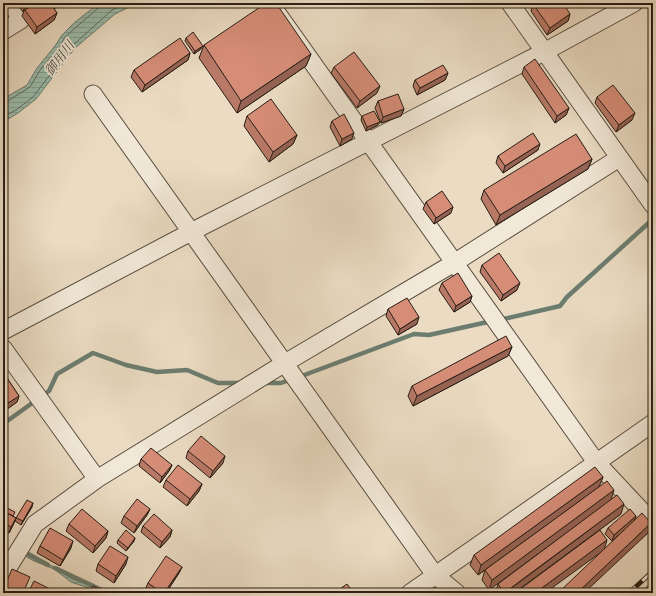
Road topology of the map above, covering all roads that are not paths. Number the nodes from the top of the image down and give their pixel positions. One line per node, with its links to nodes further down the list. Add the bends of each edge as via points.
1 (11, 3): 5 (street, via 21,20)
2 (270, 3): 8 (street)
3 (510, 3): 6 (street)
4 (634, 3): 6 (street)
5 (3, 31)
6 (544, 52): 8 (street); 9 (street)
7 (93, 94): 11 (street)
8 (368, 142): 11 (street); 12 (street)
9 (619, 158): 10 (street); 12 (street)
10 (653, 205)
11 (191, 232): 13 (street); 15 (street)
12 (454, 263): 15 (street); 17 (street)
13 (3, 331)
14 (3, 348): 18 (street)
15 (285, 363): 18 (street); 20 (street)
16 (653, 423): 17 (street)
17 (596, 462): 19 (street); 20 (street)
18 (97, 479): 21 (street, via 35,524)
19 (653, 523)
20 (435, 575): 22 (street); 23 (street)
21 (3, 576)
22 (410, 593)
23 (457, 593)

